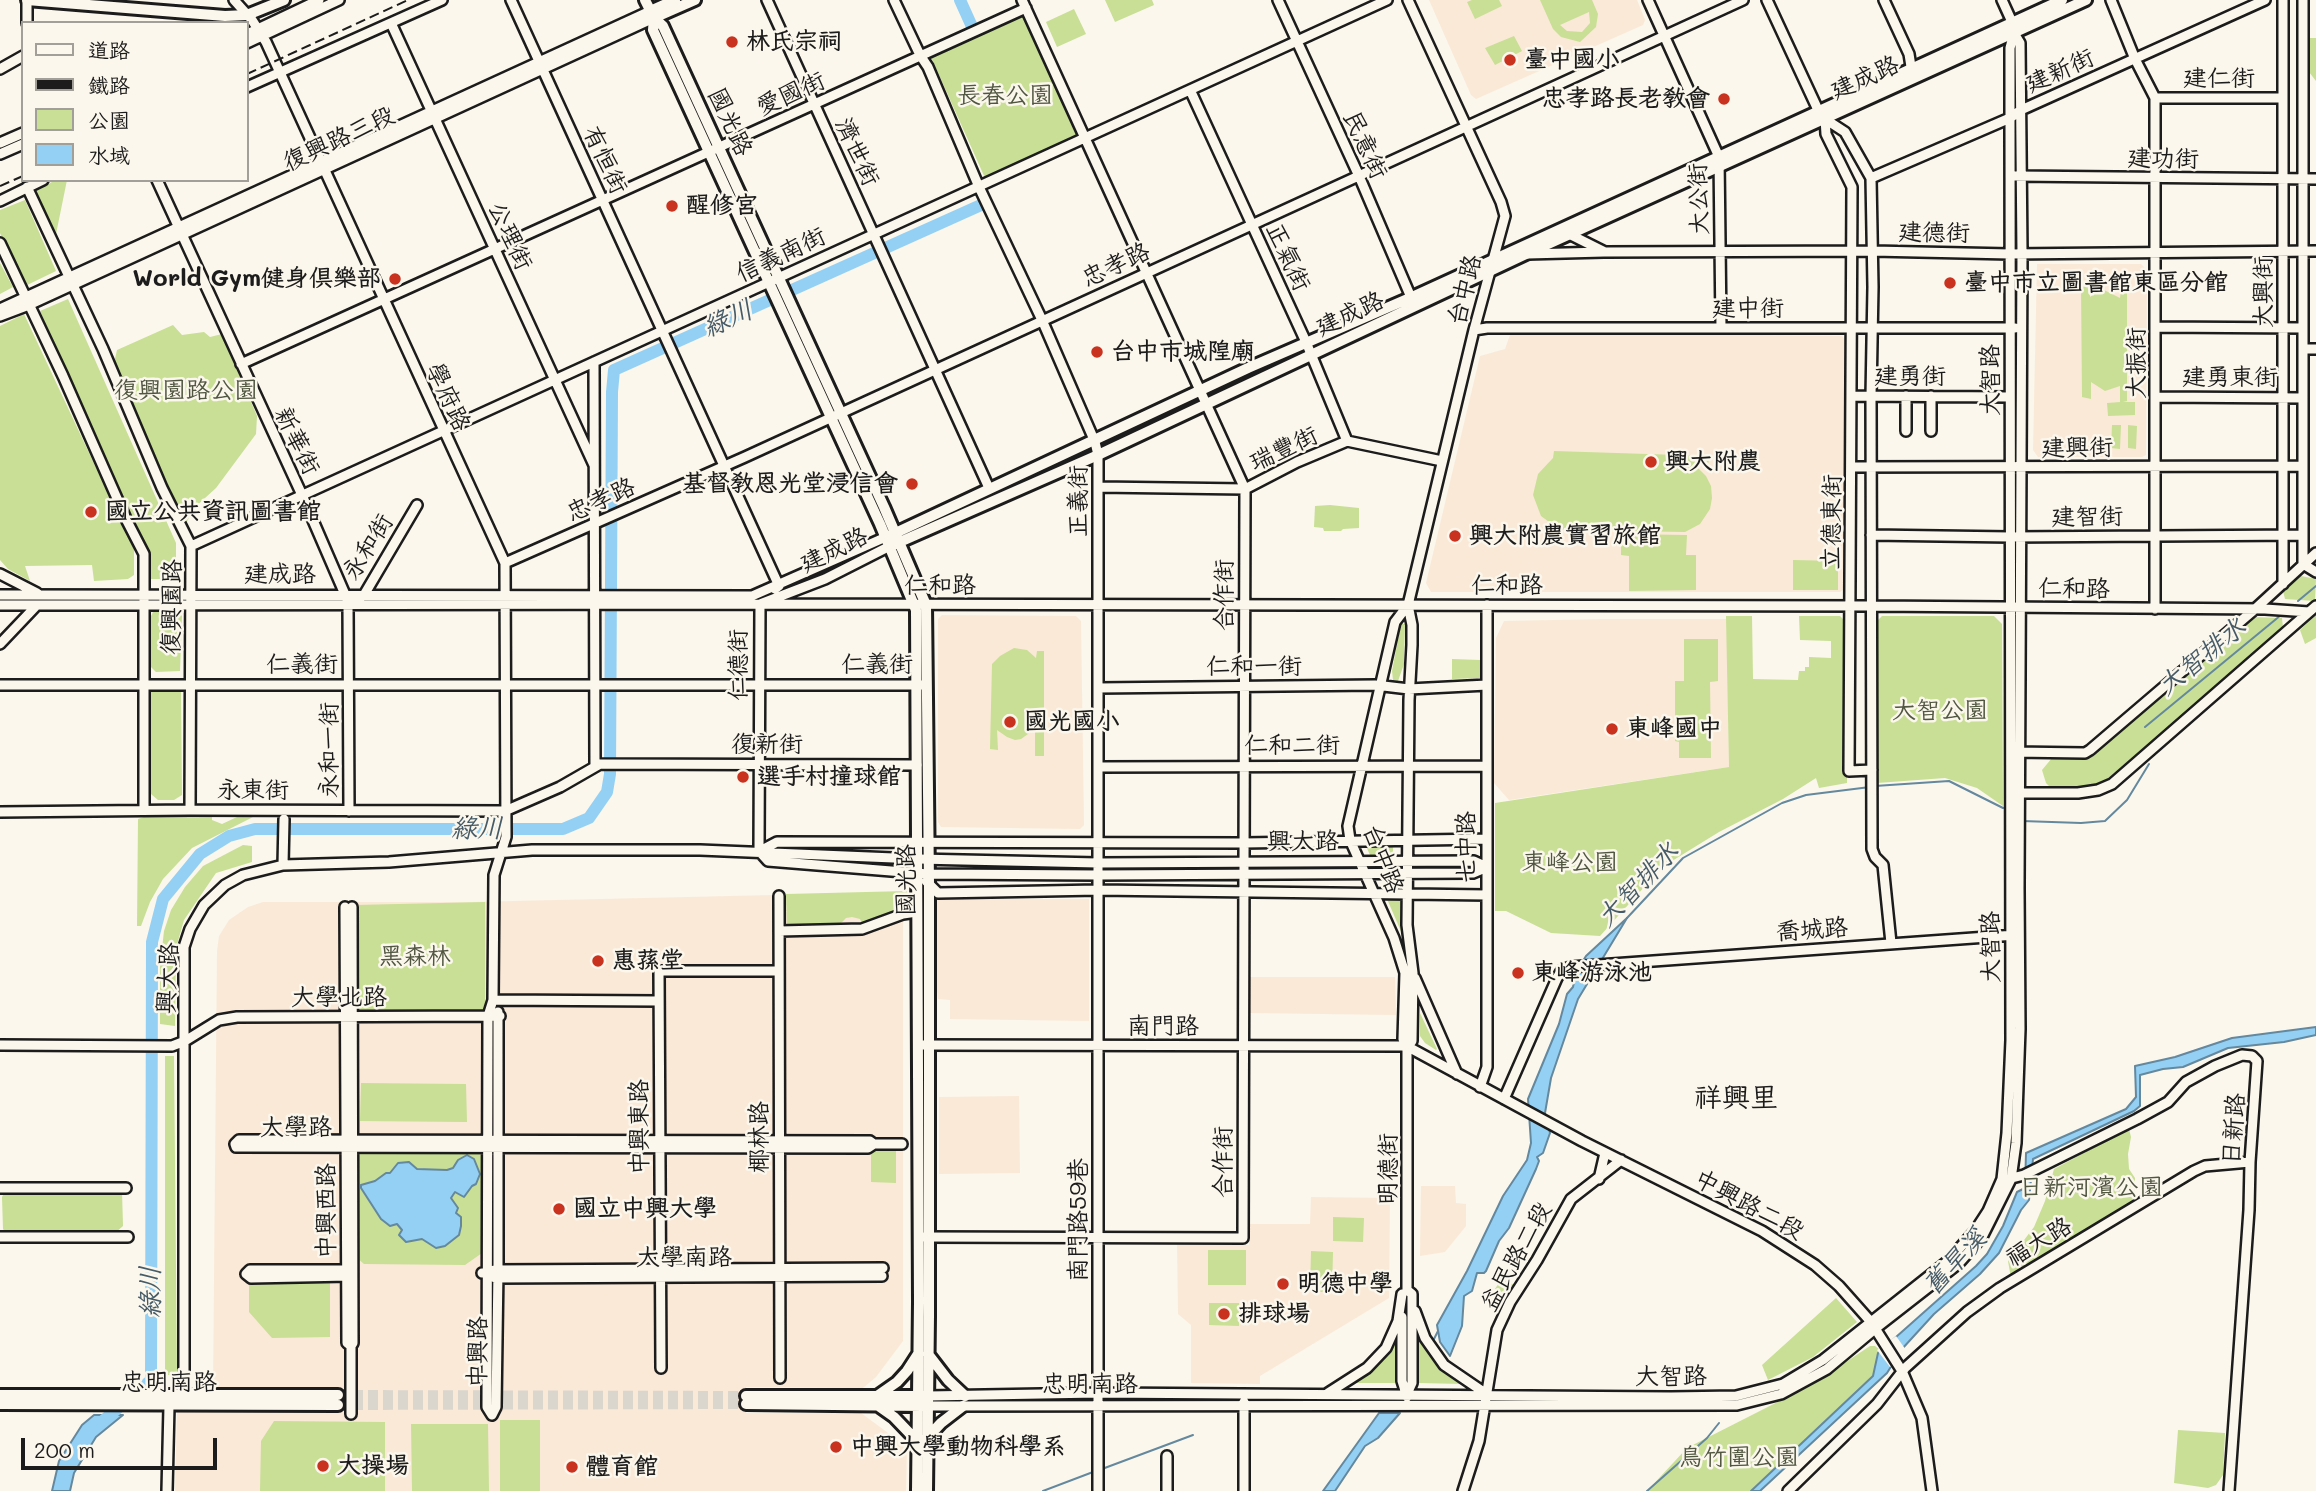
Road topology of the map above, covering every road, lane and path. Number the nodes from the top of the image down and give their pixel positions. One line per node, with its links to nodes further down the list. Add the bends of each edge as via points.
1 (27, 0): 28 (main road); 29 (street)
2 (234, 0): 28 (street, 學府路)
3 (284, 0): 28 (main road)
4 (319, 0): 32 (street)
5 (339, 0): 32 (street)
6 (442, 0): 30 (street)
7 (511, 0): 40 (street, 有恒街)
8 (675, 0): 27 (main road, 復興路三段)
9 (695, 0): 27 (main road, 復興路三段)
10 (767, 0): 48 (street, 濟世街)
11 (894, 0): 37 (street, 正義街)
12 (1278, 0): 36 (street, 民意街)
13 (1388, 0): 36 (street, 信義南街)
14 (1408, 0): 53 (street, 台中路)
15 (1648, 0): 34 (street, 大公街)
16 (1743, 0): 34 (street, 忠孝路)
17 (1767, 0): 51 (street, 立德東街)
18 (1884, 0): 43 (street, via 1909,54)
19 (2002, 0): 31 (street, 大智路)
20 (2062, 0): 31 (main road, 建成路)
21 (2086, 0): 31 (main road, 建成路)
22 (2111, 0): 39 (street, 大振街)
23 (2266, 0): 39 (street, 建新街)
24 (2283, 0): 47 (street, 大興街)
25 (2303, 0): 68 (street, 大興街)
26 (1024, 4): 37 (street, 愛國街); 55 (street, 合作街)
27 (650, 10): 40 (street, 復興路三段); 58 (main road, 國光路, via 663,26)
28 (247, 15): 32 (street, 學府路)
29 (27, 21)
30 (391, 23): 42 (street); 50 (street, 公理街)
31 (2013, 27): 43 (main road, 建成路); 49 (street, 大智路, via 2020,43); 52 (street, 大智路)
32 (260, 32): 33 (street); 35 (street); 42 (street, 學府路)
33 (248, 34)
34 (1664, 35): 53 (street, 忠孝路); 60 (street, 大公街)
35 (248, 42)
36 (1297, 43): 45 (street, 信義南街); 62 (street, 民意街)
37 (920, 55): 48 (street, 愛國街); 73 (street, 正義街)
38 (21, 57): 41 (street)
39 (2135, 59): 46 (street, 大振街); 49 (street, 建新街)
40 (540, 66): 50 (street, 復興路三段); 74 (street, 有恒街)
41 (0, 69)
42 (280, 73): 44 (street); 61 (street, 學府路)
43 (1911, 74): 51 (main road, 建成路)
44 (248, 87)
45 (1191, 92): 55 (street, 信義南街); 77 (street, 正氣街)
46 (2155, 98): 47 (street, 建仁街); 66 (street, 大振街)
47 (2283, 98): 67 (street, 大興街)
48 (814, 105): 58 (street, 愛國街); 80 (street, 濟世街)
49 (2021, 110): 52 (street, 建新街); 64 (street, 大智路)
50 (433, 115): 61 (street, 復興路三段); 82 (street, 公理街)
51 (1822, 115): 60 (main road, 建成路); 65 (street, via 1845,132); 83 (street, 立德東街, via 1826,134 1852,187)
52 (2010, 118): 63 (street, 大智路); 65 (street, 建新街)
53 (1466, 127): 62 (street, 忠孝路); 94 (street, 台中路, via 1504,212)
54 (21, 134): 56 (street)
55 (1085, 140): 73 (street, 信義南街); 95 (street, 合作街)
56 (0, 143)
57 (21, 145): 59 (street)
58 (715, 149): 74 (street, 愛國街); 98 (main road, 國光路)
59 (0, 154)
60 (1720, 162): 76 (main road, 建成路); 79 (main road, 建成路); 89 (street, 大公街)
61 (323, 166): 78 (street, 復興路三段); 99 (street, 學府路)
62 (1359, 176): 77 (street, 忠孝路); 101 (street, 民意街)
63 (2010, 176): 64 (street, 建功街); 92 (street, 大智路)
64 (2021, 176): 66 (street, 建功街); 93 (street, 大智路)
65 (1871, 178): 84 (street, 立德東街)
66 (2156, 178): 67 (street, 建功街); 90 (street, 大振街)
67 (2283, 179): 68 (street, 建功街); 85 (street, 大興街)
68 (2303, 179): 69 (street, 建功街); 86 (street, 大興街)
69 (2316, 179)
70 (38, 182): 72 (street)
71 (158, 182): 78 (street, 新華街)
72 (27, 187): 75 (street); 97 (street, 復興園路)
73 (979, 187): 80 (street, 信義南街); 104 (street, 正義街)
74 (603, 200): 82 (street, 愛國街); 114 (street, 有恒街)
75 (0, 201)
76 (1578, 221): 79 (street); 94 (main road, 建成路)
77 (1252, 225): 95 (street, 忠孝路); 115 (street, 正氣街)
78 (180, 232): 97 (street, 復興路三段); 120 (street, 新華街)
79 (1571, 235): 88 (street, 建德街); 91 (main road, 建成路)
80 (876, 239): 98 (street, 信義南街); 121 (street, 濟世街)
81 (0, 243): 100 (street, 復興園路)
82 (495, 248): 99 (street, 愛國街); 122 (street, 公理街)
83 (1853, 251): 84 (street, 建德街); 89 (street, 建德街); 108 (street, 立德東街)
84 (1873, 251): 92 (street, 建德街); 109 (street, 立德東街)
85 (2283, 251): 86 (street, 建德街); 90 (street, 建德街); 112 (street, 大興街)
86 (2304, 251): 87 (street, 建德街); 106 (street, 大興街)
87 (2316, 251)
88 (1605, 252): 89 (street, 建德街); 91 (street)
89 (1721, 252): 107 (street, 大公街)
90 (2155, 253): 93 (street, 建德街); 105 (street, 大振街)
91 (1526, 254): 96 (main road, 建成路)
92 (2010, 254): 93 (street, 建德街); 110 (street, 大智路)
93 (2022, 254): 111 (street, 大智路)
94 (1492, 260): 96 (street, 台中路); 101 (main road, 建成路)
95 (1146, 272): 104 (street, 忠孝路); 123 (street, 合作街)
96 (1489, 272): 101 (main road, 建成路); 113 (street, 台中路)
97 (70, 281): 100 (street, 復興路三段); 161 (street, 復興園路)
98 (775, 284): 114 (street, 信義南街); 133 (main road, 國光路)
99 (385, 300): 120 (street, 愛國街); 134 (street, 學府路)
100 (27, 301): 102 (street, 復興路三段); 103 (street, 復興路三段); 172 (street, 復興園路, via 144,554)
101 (1413, 302): 115 (main road, 建成路); 118 (main road, 建成路)
102 (0, 309)
103 (0, 316)
104 (1042, 320): 121 (street, 忠孝路); 138 (street, 正義街)
105 (2157, 327): 112 (street); 129 (street, 大振街)
106 (2304, 327): 112 (street); 116 (street, 大興街)
107 (1721, 328): 108 (street, 建中街); 113 (street, 建中街)
108 (1852, 328): 109 (street, 建中街); 124 (street, 立德東街)
109 (1871, 328): 110 (street, 建中街); 125 (street, 立德東街)
110 (2010, 328): 111 (street, 建中街); 128 (street, 大智路)
111 (2022, 328): 148 (street, 大智路)
112 (2283, 328): 130 (street, 大興街)
113 (1474, 330): 140 (street, 台中路)
114 (664, 334): 119 (street, 信義南街); 142 (street, 有恒街)
115 (1306, 342): 118 (street, 正氣街); 123 (main road, 建成路)
116 (2303, 349): 117 (street); 131 (street, 大興街)
117 (2316, 349)
118 (1312, 356): 132 (main road, 建成路); 137 (street, 正氣街)
119 (594, 362): 122 (street, 信義南街); 141 (street)
120 (241, 365): 152 (street, 新華街)
121 (936, 370): 133 (street, 忠孝路); 150 (street)
122 (555, 381): 134 (street, 信義南街); 141 (street, 公理街)
123 (1201, 392): 132 (street, 合作街); 138 (main road, 建成路)
124 (1853, 396): 125 (street, 建勇街); 144 (street, 立德東街)
125 (1871, 396): 126 (street, 建勇街); 145 (street, 立德東街)
126 (1906, 396): 127 (street, 建勇街); 135 (street)
127 (1931, 396): 128 (street, 建勇街); 136 (street)
128 (2010, 397): 148 (street, 大智路)
129 (2157, 397): 130 (street, 建勇東街); 146 (street, 大振街)
130 (2284, 397): 131 (street, 建勇東街); 147 (street, 大興街)
131 (2303, 398): 143 (street, 大興街)
132 (1206, 403): 139 (main road, 建成路); 151 (street, 合作街)
133 (835, 415): 142 (street, 忠孝路); 160 (main road, 國光路)
134 (443, 430): 152 (street, 信義南街); 163 (street, 學府路)
135 (1906, 431)
136 (1931, 431)
137 (1348, 440): 140 (street, 瑞豐街); 151 (street, 瑞豐街)
138 (1095, 442): 139 (street, 正義街); 150 (main road, 建成路)
139 (1098, 455): 149 (street, 正義街); 160 (main road, 建成路)
140 (1442, 461): 182 (street, 台中路)
141 (594, 465): 154 (street)
142 (724, 466): 154 (street, 忠孝路); 168 (street)
143 (2303, 466): 147 (street, 建興街); 158 (street, 大興街)
144 (1852, 467): 145 (street, 建興街); 185 (street, 立德東街)
145 (1871, 467): 148 (street, 建興街); 155 (street, 立德東街)
146 (2156, 467): 147 (street, 建興街); 148 (street, 建興街); 156 (street, 大振街)
147 (2283, 467): 157 (street, 大興街)
148 (2015, 468): 159 (street, 大智路)
149 (1098, 487): 151 (street, 瑞豐街); 183 (street, 正義街)
150 (989, 488): 160 (main road, 建成路)
151 (1245, 489): 187 (street, 合作街)
152 (302, 495): 161 (street, 信義南街); 174 (street, 新華街)
153 (417, 505): 171 (street, 永和街)
154 (593, 525): 163 (street, 忠孝路); 175 (street)
155 (1871, 535): 159 (street, 建智街); 186 (street, 立德東街)
156 (2155, 536): 157 (street, 建智街); 159 (street, 建智街); 189 (street, 大振街)
157 (2283, 536): 158 (street, 建智街); 167 (street, 大興街)
158 (2303, 536): 164 (street, 大興街)
159 (2015, 537): 188 (street, 大智路)
160 (893, 540): 168 (street, 建成路); 178 (street, 建成路, via 825,579); 181 (main road, 國光路)
161 (191, 546): 173 (street, 復興園路)
162 (2316, 553): 164 (street)
163 (505, 563): 177 (street, 學府路)
164 (2303, 564): 165 (street); 167 (street)
165 (2316, 572)
166 (0, 574): 169 (street)
167 (2283, 584): 190 (street)
168 (779, 586): 176 (street, 建成路, via 752,596); 178 (street)
169 (38, 594): 170 (street, 建成路); 172 (street, 建成路)
170 (0, 595)
171 (364, 595): 174 (street, 建成路); 177 (street, 建成路)
172 (144, 600): 173 (street, 建成路); 180 (street, 建成路); 195 (street, 復興園路)
173 (190, 600): 174 (street, 建成路); 196 (street, 復興園路)
174 (347, 600): 177 (street, 建成路); 193 (street, 永和街)
175 (598, 600): 176 (street, 建成路); 177 (street, 建成路); 199 (street)
176 (618, 600): 178 (street, 建成路)
177 (506, 601): 198 (street, 學府路)
178 (760, 604): 181 (street, 仁和路); 200 (street, 仁德街)
179 (0, 605): 180 (street, 建成路)
180 (37, 605): 192 (street)
181 (920, 605): 183 (street, 仁和路); 201 (main road, 國光路)
182 (1408, 605): 184 (street, 仁和路); 187 (street, 仁和路); 204 (street, 台中路, via 1395,622); 206 (street, 台中路, via 1412,635)
183 (1098, 606): 187 (street, 仁和路); 205 (street, 正義街)
184 (1487, 606): 185 (street, 仁和路); 202 (street, 七中路)
185 (1850, 606): 186 (street, 仁和路); 216 (street, 立德東街, via 1849,771)
186 (1871, 606): 188 (street, 仁和路); 216 (street, 立德東街)
187 (1244, 607): 203 (street, 合作街)
188 (2015, 607): 189 (street, 仁和路); 207 (street, 大智路)
189 (2155, 609): 190 (street, 仁和路)
190 (2255, 609): 191 (street, 仁和路); 207 (street, via 2090,750)
191 (2312, 609): 217 (street, via 2112,784 2078,793)
192 (0, 644)
193 (349, 648): 197 (street, 永和一街)
194 (0, 685): 195 (street, 仁義街)
195 (144, 685): 196 (street, 仁義街); 218 (street, 復興園路)
196 (190, 685): 197 (street, 仁義街); 219 (street, 復興園路)
197 (349, 685): 198 (street, 仁義街); 220 (street, 永和一街)
198 (505, 685): 199 (street, 仁義街); 222 (street, 學府路)
199 (599, 685): 200 (street, 仁義街); 208 (street)
200 (758, 685): 201 (street, 仁義街); 209 (street, 仁德街)
201 (921, 685): 210 (main road, 國光路); 227 (main road, 國光路)
202 (1487, 685): 206 (street, 仁和一街); 214 (street, 七中路)
203 (1244, 686): 204 (street, 仁和一街); 205 (street, 仁和一街); 211 (street, 合作街)
204 (1381, 686): 206 (street, 仁和一街); 212 (street, 台中路)
205 (1098, 688): 215 (street, 正義街)
206 (1409, 689): 213 (street, 台中路)
207 (2015, 752): 217 (street, 大智路)
208 (599, 765): 209 (street, 復新街); 222 (street)
209 (759, 765): 210 (street, 復新街); 231 (street, 仁德街)
210 (917, 765): 227 (main road, 國光路)
211 (1244, 765): 212 (street, 仁和二街); 215 (street, 仁和二街); 229 (street, 合作街)
212 (1362, 765): 213 (street, 仁和二街); 225 (street, 台中路, via 1349,821)
213 (1408, 765): 214 (street, 仁和二街); 226 (street, 台中路)
214 (1486, 766): 224 (street, 七中路)
215 (1098, 767): 228 (street, 正義街)
216 (1872, 775): 254 (street, 立德東街, via 1872,849 1883,865)
217 (2015, 793): 253 (street, 大智路)
218 (144, 810): 219 (street, 永東街); 221 (street, 永東街)
219 (190, 810): 220 (street, 永東街)
220 (349, 811): 222 (street, 永東街)
221 (0, 812)
222 (505, 815): 230 (street, 學府路)
223 (284, 819): 237 (street)
224 (1486, 839): 226 (street, 興大路); 238 (street, 七中路)
225 (1350, 840): 226 (street, 興大路); 229 (street, 興大路); 235 (street, 台中路)
226 (1408, 840): 233 (street, 台中路)
227 (923, 841): 228 (street, 興大路); 231 (street, 興大路, via 777,842); 232 (main road, 國光路)
228 (1098, 842): 229 (street, 興大路); 236 (street, 正義街)
229 (1244, 843): 234 (street, 合作街)
230 (502, 852): 231 (street, 興大路); 237 (street, 興大路); 257 (street, 中興路, via 494,875)
231 (759, 852): 232 (street, 興大路); 243 (street, 興大路, via 768,860)
232 (923, 859): 236 (street, 興大路); 243 (main road, 國光路)
233 (1408, 861): 235 (street, 興大路); 238 (street, 興大路, via 1474,861); 240 (street, 台中路)
234 (1244, 862): 235 (street, 興大路); 236 (street, 興大路); 241 (street, 合作街)
235 (1360, 862): 239 (street, 台中路)
236 (1098, 863): 242 (street, 正義街)
237 (283, 865): 262 (street, 興大路, via 234,879 198,912 184,947)
238 (1486, 867): 240 (street, 興大路, via 1473,873); 248 (street, 七中路)
239 (1366, 873): 240 (street, 興大路); 241 (street, 興大路); 246 (street, 台中路)
240 (1408, 873): 247 (street, 台中路)
241 (1244, 874): 242 (street, 興大路); 245 (street, 合作街)
242 (1098, 876): 243 (street, 興大路); 244 (street, 正義街)
243 (925, 877): 244 (street, 興大路, via 938,892); 251 (main road, 國光路); 264 (main road, 國光路)
244 (1098, 890): 245 (street, 興大路); 266 (street, 正義街)
245 (1244, 892): 246 (street, 興大路); 265 (street, 合作街)
246 (1376, 895): 247 (street, 興大路); 267 (street, 台中路, via 1405,973 1403,1039)
247 (1408, 895): 248 (street, 興大路); 256 (street, 台中路)
248 (1487, 895): 269 (street, 七中路, via 1487,1067)
249 (779, 896): 252 (street, 椰林路)
250 (349, 907): 261 (street, 中興西路)
251 (918, 912): 252 (street, via 862,929); 264 (main road, 國光路)
252 (779, 931): 255 (street, 椰林路)
253 (2014, 935): 254 (street, 喬城路); 280 (street, 大智路)
254 (1891, 943): 270 (street, 喬城路, via 1562,970)
255 (779, 971): 258 (street, 中興東路, via 659,971); 275 (street, 椰林路)
256 (1413, 973): 267 (street, 台中路, via 1412,1041); 268 (street, 台中路)
257 (493, 1000): 258 (street); 259 (street, 中興路); 260 (street, 中興路)
258 (659, 1001): 273 (street, 中興東路)
259 (488, 1016): 260 (street, 大學北路); 261 (street, 大學北路); 272 (street, 中興路)
260 (499, 1016): 272 (street, 中興路)
261 (349, 1018): 262 (street, 大學北路, via 237,1017 219,1020); 271 (street, 中興西路)
262 (185, 1041): 263 (street, via 173,1045); 301 (street, 興大路)
263 (0, 1045)
264 (923, 1045): 266 (street, 南門路); 285 (main road, 國光路)
265 (1243, 1046): 266 (street, 南門路); 267 (street, 南門路); 286 (street, 合作街, via 1243,1238)
266 (1098, 1047): 286 (street, 南門路59巷)
267 (1408, 1047): 268 (street); 293 (street, 明德街)
268 (1458, 1075): 269 (street)
269 (1480, 1087): 270 (street)
270 (1507, 1101): 276 (street, 中興路二段)
271 (350, 1144): 271 (street, 大學路, via 239,1140 235,1144 236,1147); 272 (street, 大學路); 288 (street, 中興西路)
272 (493, 1144): 273 (street, 大學路); 289 (street, 中興路); 292 (street, 中興路)
273 (660, 1144): 275 (street, 大學路); 290 (street, 中興東路)
274 (902, 1144): 275 (street, 大學路)
275 (779, 1145): 291 (street, 椰林路)
276 (1605, 1153): 277 (street, 中興路二段); 279 (street)
277 (1621, 1160): 279 (street, 益民路二段); 295 (street, 中興路二段, via 1786,1245 1839,1286)
278 (2250, 1162): 280 (street, 日新路, via 2258,1069 2257,1061 2247,1055 2186,1082 2158,1108); 298 (street, 福大路, via 2194,1171 2000,1288); 330 (street, 日新路)
279 (1599, 1179): 304 (street, 益民路二段, via 1571,1199 1510,1302 1497,1330)
280 (2006, 1179): 295 (street, 大智路, via 1962,1247)
281 (0, 1188): 282 (street)
282 (126, 1188)
283 (0, 1237): 284 (street)
284 (128, 1237)
285 (924, 1237): 286 (street); 296 (main road, 國光路)
286 (1098, 1237): 300 (street, 南門路59巷)
287 (883, 1272): 291 (street, 大學南路)
288 (351, 1273): 288 (street, via 250,1270 246,1274 251,1278); 318 (street, 中興西路, via 347,1343 351,1346)
289 (485, 1273): 292 (street, 大學南路); 292 (street, 中興路, via 487,1407 492,1415 496,1407)
290 (660, 1273): 291 (street, 大學南路); 292 (street, 大學南路); 297 (street, 中興東路)
291 (780, 1273): 299 (street, 椰林路)
292 (498, 1274)
293 (1405, 1292): 294 (street, 明德街, via 1412,1294); 302 (street, via 1386,1348 1367,1368); 303 (street, 明德街, via 1402,1381)
294 (1412, 1304): 303 (street, 明德街, via 1412,1383); 304 (street, via 1425,1338 1444,1365)
295 (1873, 1325): 298 (street, 中興路二段); 304 (street, 大智路, via 1799,1376 1748,1393 1671,1397); 317 (street, 大智路, via 1828,1369 1805,1383 1750,1403)
296 (923, 1354): 308 (main road); 309 (main road, 國光路); 310 (main road)
297 (661, 1367)
298 (1902, 1371): 328 (street, 福大路, via 1869,1412); 329 (street, via 1922,1418)
299 (780, 1378)
300 (1098, 1393): 306 (street, 忠明南路); 310 (street, 忠明南路); 313 (street, 南門路59巷)
301 (184, 1394): 311 (main road, 忠明南路); 311 (main road, 忠明南路, via 209,1390 338,1400)
302 (1325, 1394): 303 (street, 忠明南路); 306 (street, 忠明南路)
303 (1407, 1394): 304 (street, 大智路); 315 (street, 明德街)
304 (1487, 1394): 317 (street, 益民路二段)
305 (0, 1395): 311 (main road, 忠明南路, via 128,1395)
306 (1244, 1395): 314 (street)
307 (746, 1400): 308 (main road, 忠明南路)
308 (877, 1400): 309 (main road, 忠明南路); 319 (main road)
309 (923, 1401): 310 (street, 忠明南路); 319 (main road, 國光路)
310 (964, 1401): 313 (street, 忠明南路); 319 (main road)
311 (166, 1402): 312 (main road, 忠明南路); 321 (street)
312 (0, 1404)
313 (1098, 1406): 314 (street, 忠明南路); 324 (street, 南門路59巷)
314 (1244, 1406): 315 (street, 忠明南路); 326 (street)
315 (1407, 1406): 316 (street, 忠明南路)
316 (1433, 1406): 317 (street, 大智路)
317 (1485, 1407): 327 (street, 益民路二段)
318 (351, 1414)
319 (922, 1440): 322 (main road, 國光路); 323 (main road, 國光路)
320 (1167, 1456): 325 (street)
321 (167, 1491)
322 (917, 1491)
323 (927, 1491)
324 (1098, 1491)
325 (1167, 1491)
326 (1244, 1491)
327 (1463, 1491)
328 (1788, 1491)
329 (1932, 1491)
330 (2229, 1491)

